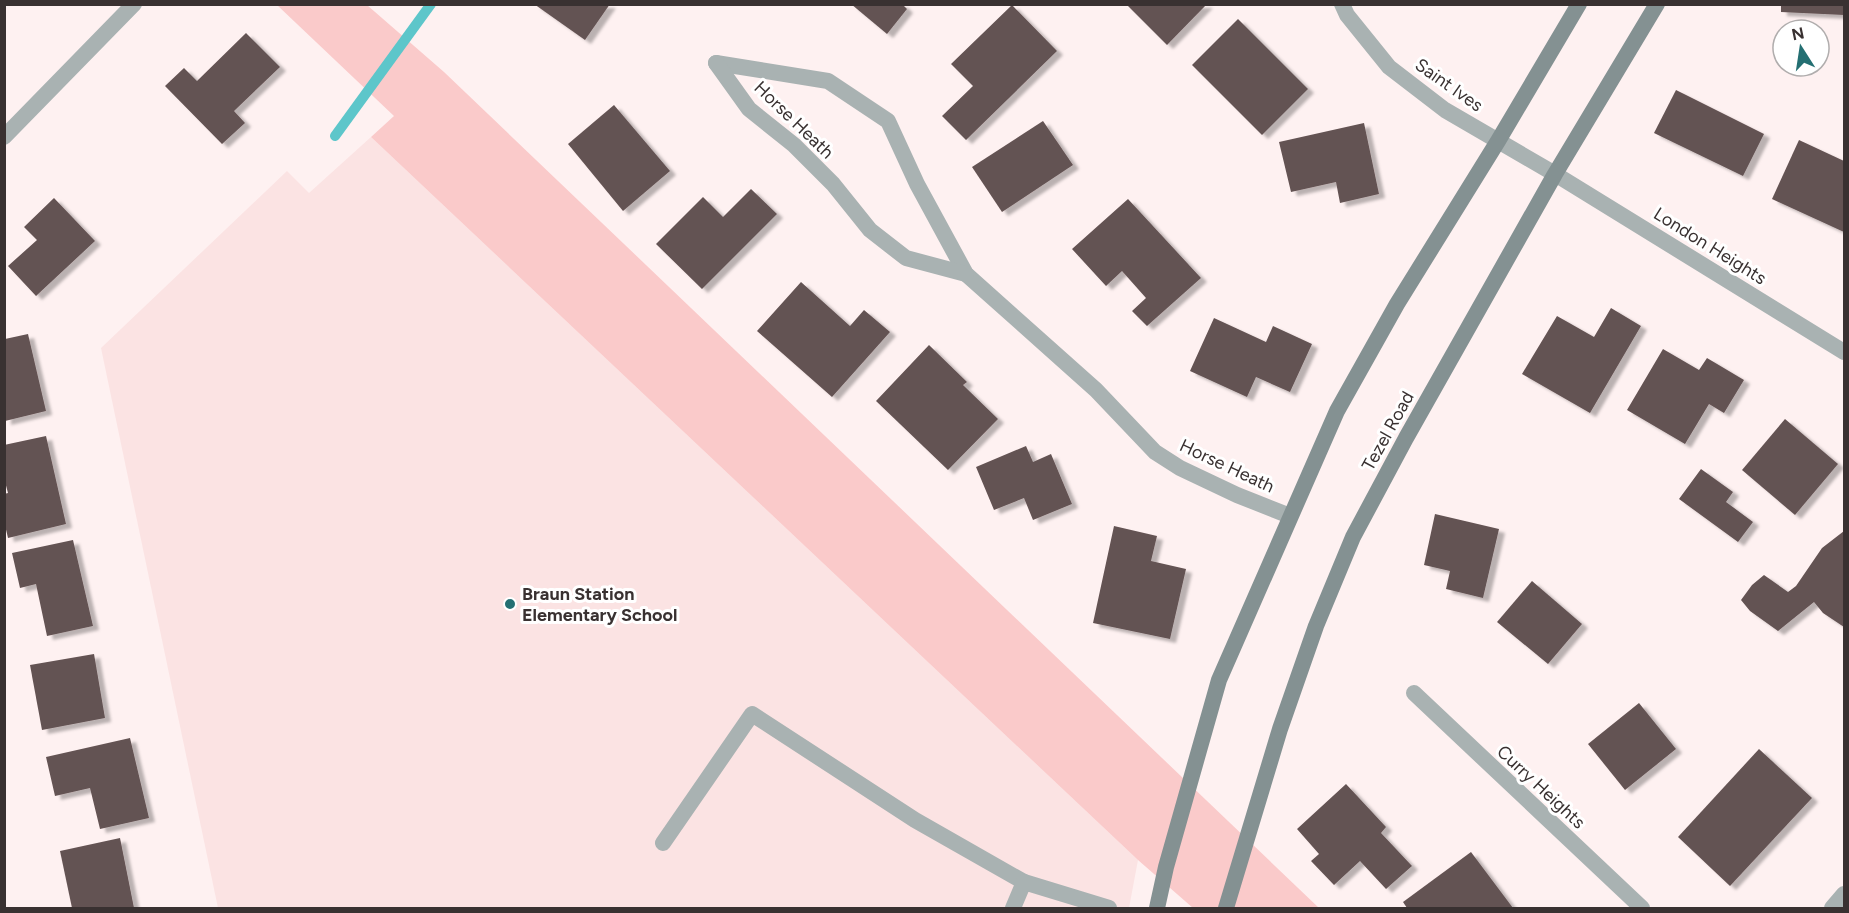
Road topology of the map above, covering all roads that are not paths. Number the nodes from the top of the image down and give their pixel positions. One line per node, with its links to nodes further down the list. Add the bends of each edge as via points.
1 (134, 4): 5 (street)
2 (1342, 4): 6 (street, Saint Ives, via 1389,67 1445,110)
3 (1579, 4): 6 (main road)
4 (1657, 4): 7 (main road, Tezel Road)
5 (4, 137)
6 (1498, 141): 7 (street, Saint Ives); 10 (main road, via 1397,304 1337,411)
7 (1555, 174): 9 (street, London Heights); 19 (main road, Tezel Road, via 1353,537 1280,729)
8 (966, 274): 8 (street, Horse Heath, via 888,122 828,81 716,63 749,109 794,145 870,230 906,258); 10 (street, Horse Heath, via 1096,390 1155,452 1190,473)
9 (1845, 351)
10 (1290, 516): 18 (main road, via 1219,680)
11 (1414, 693): 20 (street, Curry Heights)
12 (663, 843): 13 (street, via 752,714 915,820)
13 (1024, 882): 15 (street); 16 (street)
14 (1845, 894): 21 (street)
15 (1061, 901): 17 (street)
16 (1013, 909)
17 (1108, 909)
18 (1157, 909)
19 (1226, 909)
20 (1642, 909)
21 (1832, 909)

